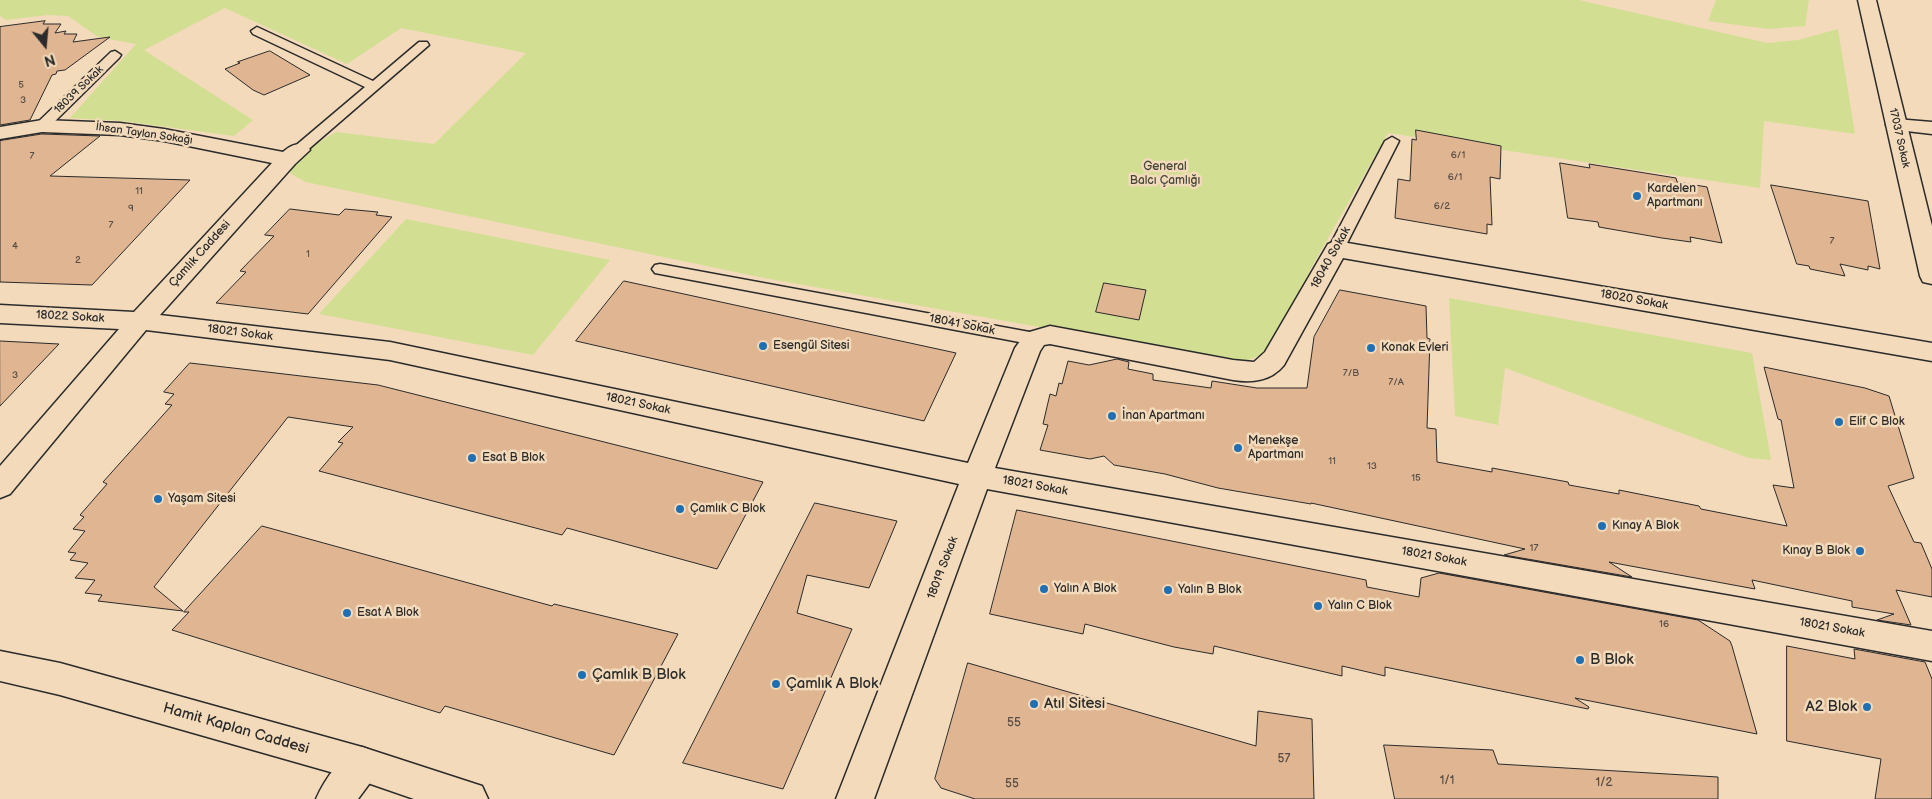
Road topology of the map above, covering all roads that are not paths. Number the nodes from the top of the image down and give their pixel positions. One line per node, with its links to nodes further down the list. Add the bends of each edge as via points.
1 (1866, 0): 6 (street, 17037 Sokak)
2 (257, 31): 5 (lane)
3 (422, 45): 5 (lane, Çamlık Caddesi)
4 (115, 55): 7 (lane, 18039 Sokak)
5 (373, 86): 11 (lane, Çamlık Caddesi)
6 (1896, 125): 8 (street); 14 (street, 17037 Sokak)
7 (42, 126): 9 (street, İhsan Taylan Sokağı); 11 (street, İhsan Taylan Sokağı, via 120,129)
8 (1932, 128)
9 (0, 133)
10 (1392, 141): 12 (lane, 18040 Sokak)
11 (293, 155): 16 (street, Çamlık Caddesi)
12 (1336, 249): 18 (street, 18020 Sokak); 19 (street, 18040 Sokak, via 1275,358)
13 (660, 269): 17 (lane, 18041 Sokak)
14 (1932, 276)
15 (0, 314): 16 (street, 18022 Sokak)
16 (140, 321): 20 (street, 18021 Sokak, via 390,351); 21 (street, Çamlık Caddesi)
17 (1035, 339): 19 (street, 18041 Sokak, via 1050,335 1233,370); 20 (street, 18019 Sokak, via 1028,348)
18 (1932, 352)
19 (1263, 370)
20 (977, 476): 22 (street, 18021 Sokak); 27 (street, 18019 Sokak)
21 (0, 486)
22 (1932, 646)
23 (0, 666): 24 (street, Hamit Kaplan Caddesi, via 60,679)
24 (362, 764): 25 (street); 26 (street, Hamit Kaplan Caddesi)
25 (335, 799)
26 (469, 799)
27 (855, 799)

